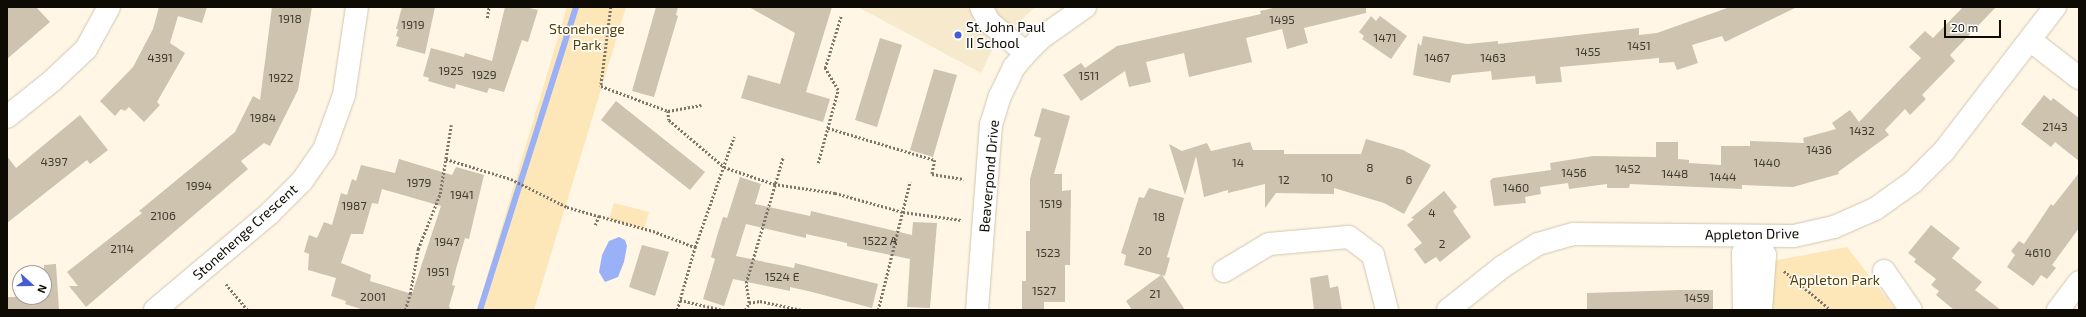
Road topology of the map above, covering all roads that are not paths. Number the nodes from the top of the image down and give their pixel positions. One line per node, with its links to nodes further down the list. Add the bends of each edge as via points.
1 (109, 7): 9 (street, via 86,49 52,81)
2 (357, 7): 14 (street, Stonehenge Crescent, via 344,95 324,150 302,181 270,212)
3 (981, 7): 7 (street, via 989,22)
4 (1084, 7): 7 (street, Beaverpond Drive)
5 (2055, 7): 6 (street, Appleton Drive)
6 (2030, 40): 8 (street); 10 (street, Appleton Drive, via 1944,151 1913,182 1875,209 1827,228 1794,236)
7 (1026, 52): 15 (street, Beaverpond Drive, via 1014,67 1000,96 991,125)
8 (2079, 78)
9 (7, 117)
10 (1756, 236): 17 (street, Appleton Drive, via 1574,234 1538,244 1502,267); 18 (street, via 1743,253); 19 (street, via 1765,255)
11 (1884, 270): 20 (street)
12 (1224, 271): 16 (street, via 1269,244 1349,237 1373,255)
13 (2079, 282): 21 (street)
14 (155, 310)
15 (977, 310)
16 (1387, 310)
17 (1448, 310)
18 (1744, 310)
19 (1761, 310)
20 (1911, 310)
21 (2058, 310)

